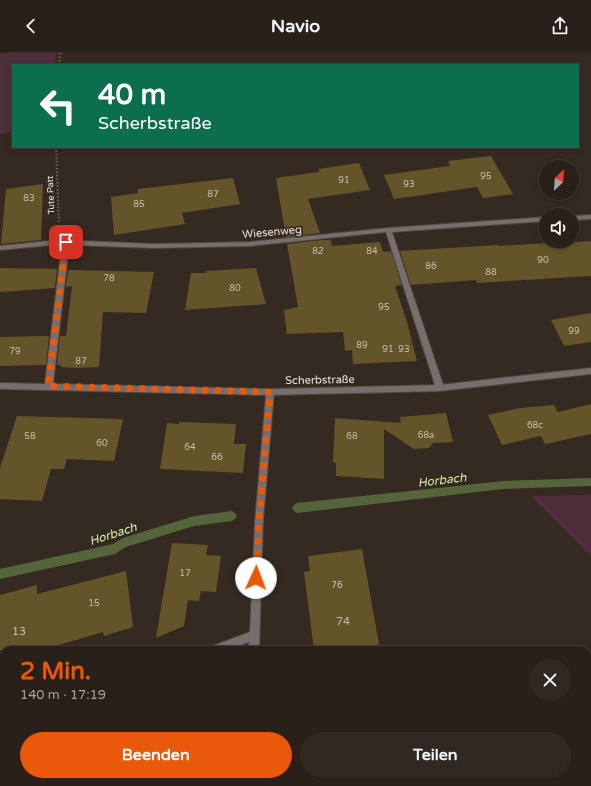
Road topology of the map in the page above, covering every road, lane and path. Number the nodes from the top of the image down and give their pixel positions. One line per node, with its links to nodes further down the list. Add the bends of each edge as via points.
1 (60, 52): 2 (path)
2 (59, 64)
3 (56, 148): 8 (path, Tute Patt)
4 (591, 217): 5 (street)
5 (579, 218)
6 (539, 219): 7 (street, Wiesenweg)
7 (388, 230): 8 (street, Wiesenweg, via 250,244 154,246); 13 (street)
8 (63, 242): 9 (street, Wiesenweg); 12 (street)
9 (0, 248)
10 (591, 371): 13 (street, Scherbstraße)
11 (0, 386): 12 (street, Scherbstraße)
12 (48, 386): 14 (street, Scherbstraße)
13 (440, 388): 14 (street, Scherbstraße)
14 (270, 392): 15 (street, via 260,504)
15 (254, 636): 16 (street); 17 (street)
16 (225, 646)
17 (254, 646)

